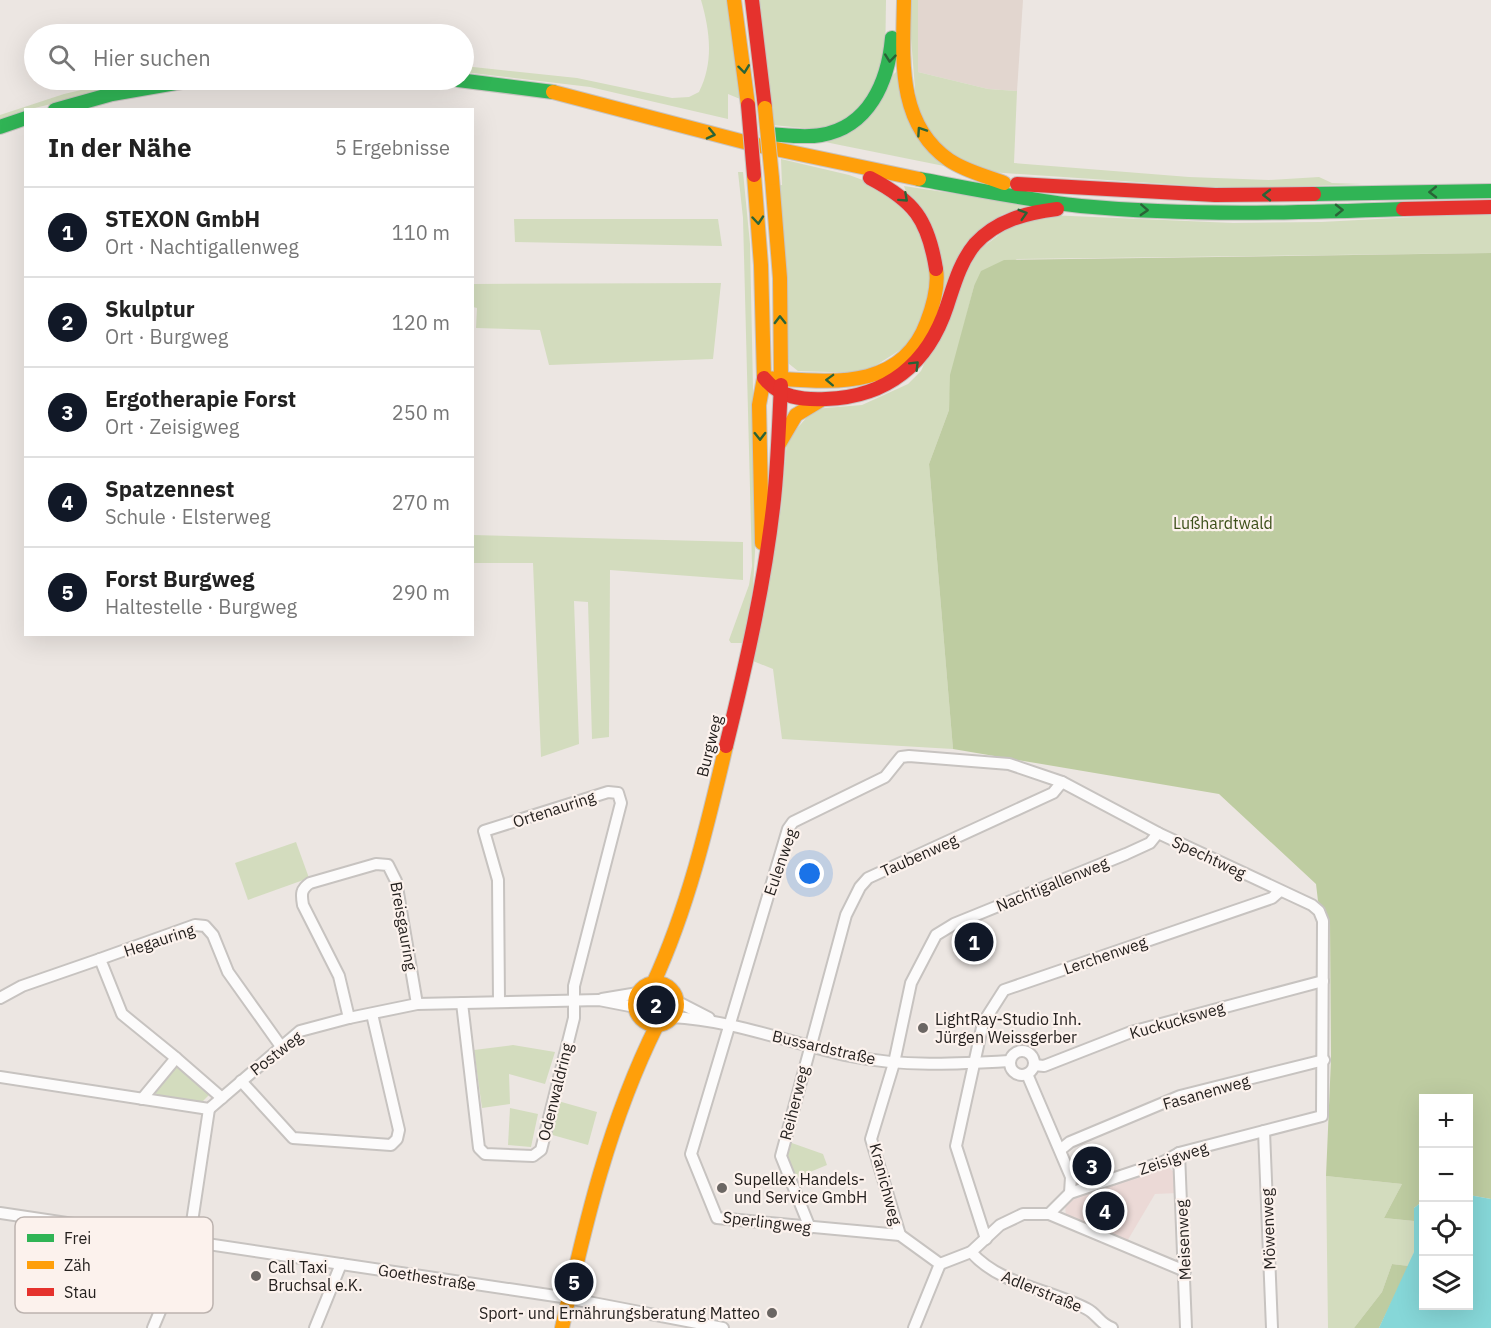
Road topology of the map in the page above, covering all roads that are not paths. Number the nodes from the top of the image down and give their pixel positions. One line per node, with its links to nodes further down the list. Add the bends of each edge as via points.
1 (734, 0): 17 (main road, Burgweg, one-way to 17, bridge, via 754,175)
2 (752, 0): 18 (main road, Burgweg, one-way to 2, bridge, via 780,278)
3 (892, 0): 11 (main road, one-way to 11, via 891,62 885,81 867,110 853,122 824,135)
4 (904, 0): 13 (main road, one-way to 4, via 947,159 916,124 904,91)
5 (474, 82): 7 (main road)
6 (135, 90): 8 (main road)
7 (553, 92): 11 (main road, via 616,101); 12 (main road, one-way to 12)
8 (62, 108)
9 (24, 119): 10 (main road)
10 (0, 127)
11 (769, 134): 13 (main road, via 888,164)
12 (833, 163): 15 (main road); 18 (main road, one-way to 18, via 895,190 918,212 933,241 936,258 933,302 917,342 878,374 858,380)
13 (1004, 183): 14 (main road, one-way to 13, via 1215,195)
14 (1491, 191)
15 (1086, 206): 16 (main road, one-way to 16, via 1148,211); 20 (main road, one-way to 15, via 880,390 914,367 935,339 968,252 999,225 1033,211)
16 (1491, 207)
17 (764, 378): 18 (main road); 19 (main road); 22 (main road, Burgweg, one-way to 22, via 759,405 760,528)
18 (781, 379): 19 (main road, Burgweg)
19 (780, 393): 20 (main road, via 787,397); 21 (main road, Burgweg)
20 (824, 399): 21 (main road, via 796,415)
21 (779, 444): 22 (main road, Burgweg)
22 (764, 557): 27 (main road, Burgweg, via 729,739)
23 (901, 758): 24 (street, Spechtweg, via 1009,764); 45 (street, Eulenweg, via 885,777 793,822 788,829)
24 (1062, 782): 25 (street, Spechtweg); 47 (street, Taubenweg, via 1053,793 868,878 860,886 846,915)
25 (1158, 833): 26 (street, Spechtweg); 51 (street, Nachtigallenweg, via 1150,843 936,935 910,983)
26 (1280, 891): 29 (street, Spechtweg, via 1319,911 1323,921); 52 (street, Lerchenweg, via 1272,898 1004,990 983,1023)
27 (673, 940): 30 (main road, Burgweg); 32 (main road, Burgweg)
28 (100, 960): 33 (street, via 22,986); 46 (street, Hegauring, via 195,925 205,926 213,935 228,972); 48 (street, via 122,1014)
29 (1323, 981): 49 (street, Spechtweg); 53 (street, Kuckucksweg, via 1131,1032)
30 (653, 984): 31 (main road); 32 (main road)
31 (638, 993): 34 (street, Postweg); 39 (main road)
32 (673, 995): 41 (main road, Burgweg); 43 (street, Bussardstraße)
33 (0, 998)
34 (599, 1000): 35 (street, Postweg); 39 (street, Postweg)
35 (573, 1001): 36 (street, Postweg); 36 (street, Ortenauring, via 621,803 621,797 613,791 484,831 498,880); 37 (street, Odenwaldring, via 574,1018 541,1150 533,1156 485,1154 479,1148)
36 (499, 1002): 37 (street, Postweg)
37 (462, 1003): 38 (street, Postweg)
38 (417, 1004): 40 (street, Postweg); 42 (street, Breisgauring, via 396,881 388,865 376,864 310,883 301,894 339,976)
39 (635, 1007): 44 (main road)
40 (372, 1014): 42 (street, Postweg); 55 (street, via 399,1130 391,1145 293,1138)
41 (672, 1017): 43 (street, Bussardstraße); 44 (main road)
42 (349, 1018): 46 (street, Postweg, via 300,1031)
43 (712, 1020): 45 (street, Bussardstraße)
44 (650, 1023): 76 (main road, via 607,1151)
45 (731, 1023): 47 (street, Bussardstraße); 68 (street, Sperlingweg, via 691,1154 717,1218)
46 (280, 1045): 55 (street, Postweg)
47 (810, 1045): 51 (street, Bussardstraße); 68 (street, Reiherweg, via 781,1156)
48 (176, 1058): 56 (street); 57 (street)
49 (1324, 1060): 59 (street, Spechtweg); 61 (street, Fasanenweg, via 1180,1096 1070,1142)
50 (1010, 1061): 52 (street, Bussardstraße); 53 (street, via 1016,1074); 53 (street, via 1014,1054 1026,1052 1032,1057)
51 (894, 1063): 52 (street, Bussardstraße); 69 (street, Kranichweg, via 872,1139)
52 (973, 1064): 70 (street, Lerchenweg, via 956,1146)
53 (1031, 1070): 61 (street)
54 (0, 1077): 56 (street)
55 (241, 1081): 57 (street, Postweg)
56 (142, 1098): 58 (street)
57 (222, 1098): 58 (street, Postweg)
58 (209, 1109): 67 (street)
59 (1322, 1116): 60 (street, Zeisigweg)
60 (1264, 1131): 62 (street, Zeisigweg); 86 (street, Möwenweg)
61 (1060, 1150): 63 (street, via 1071,1177)
62 (1179, 1153): 63 (street, Zeisigweg); 75 (street, Meisenweg)
63 (1070, 1193): 65 (street, Zeisigweg)
64 (0, 1213): 66 (street, Goethestraße)
65 (1049, 1214): 70 (street, via 1023,1214 1000,1225); 75 (street)
66 (26, 1217)
67 (193, 1217)
68 (810, 1228): 69 (street, Sperlingweg)
69 (900, 1235): 74 (street)
70 (986, 1239): 72 (street)
71 (213, 1245): 73 (street, Goethestraße)
72 (971, 1252): 74 (street); 84 (street, Adlerstraße, via 997,1273 1090,1310 1102,1325)
73 (340, 1264): 76 (street, Goethestraße); 80 (street)
74 (940, 1264): 83 (street)
75 (1185, 1271): 85 (street, Meisenweg)
76 (568, 1298): 78 (street, Goethestraße); 81 (main road)
77 (159, 1313): 79 (street)
78 (705, 1326): 82 (street, Goethestraße)
79 (153, 1328)
80 (315, 1328)
81 (562, 1328)
82 (723, 1328)
83 (914, 1328)
84 (1112, 1328)
85 (1186, 1328)
86 (1272, 1328)

